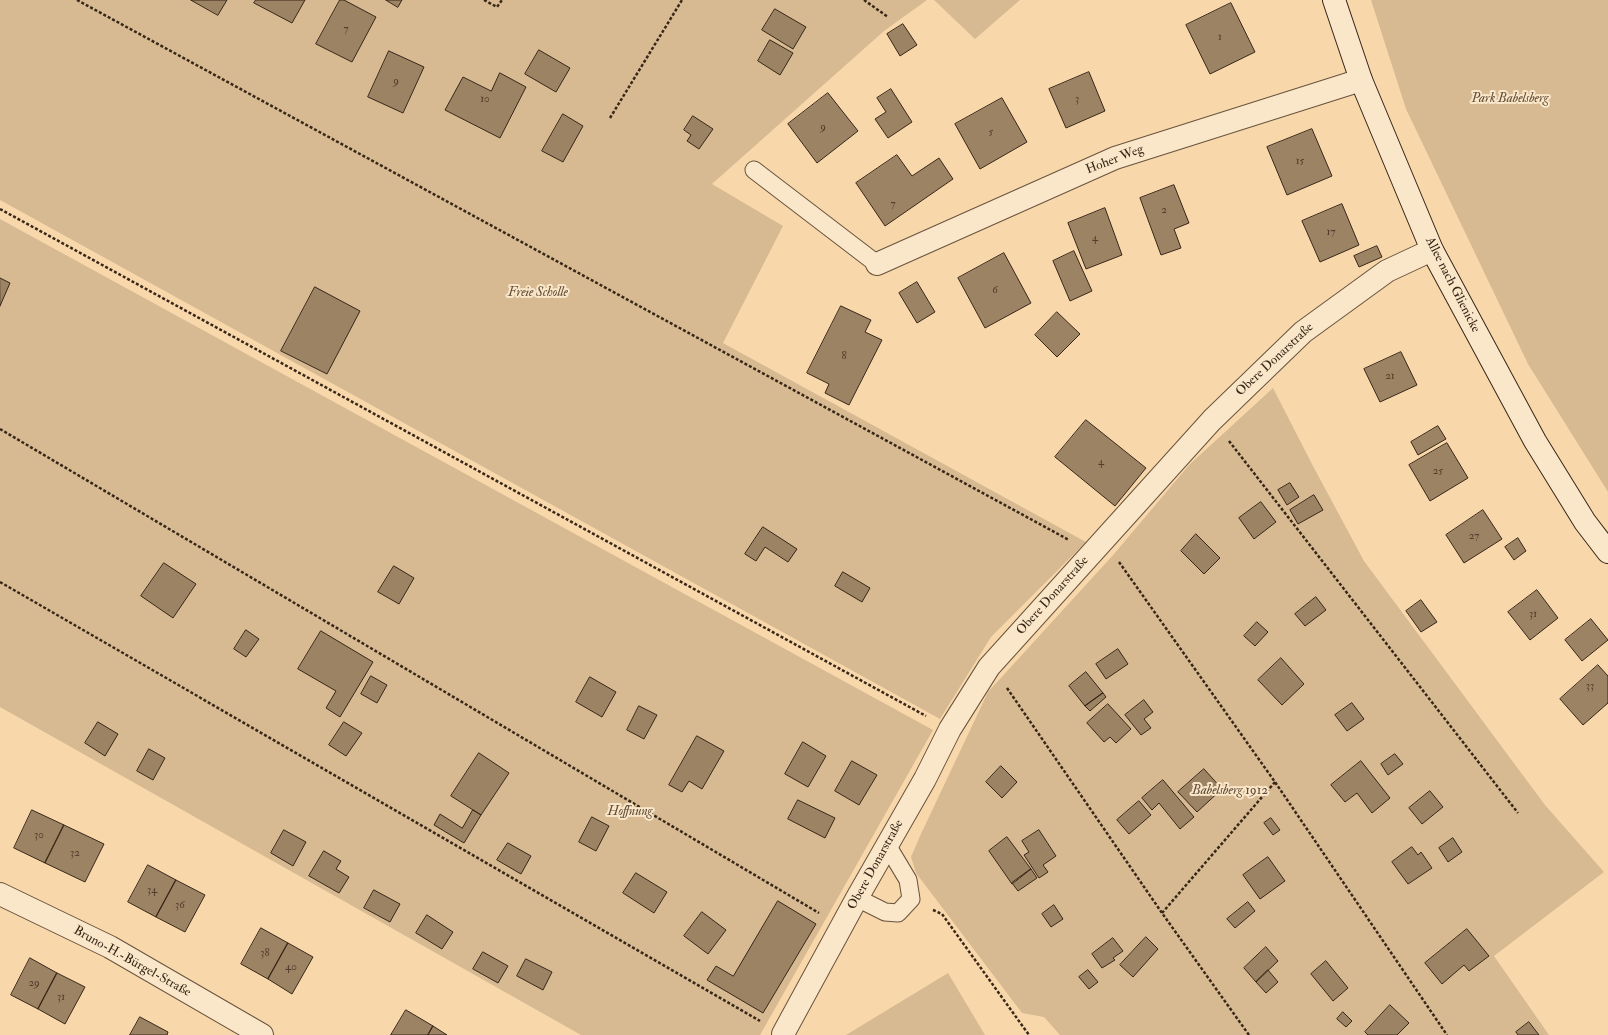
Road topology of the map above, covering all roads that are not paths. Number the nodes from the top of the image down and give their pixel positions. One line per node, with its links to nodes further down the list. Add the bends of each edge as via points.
1 (1334, 0): 2 (street, Allee nach Glienicke)
2 (1361, 80): 4 (street, Allee nach Glienicke); 5 (street, Hoher Weg, via 1115,158)
3 (754, 170): 5 (lane)
4 (1432, 250): 6 (street, Allee nach Glienicke, via 1535,441 1585,522); 7 (street, Obere Donarstraße, via 1387,272 1303,332 1212,420 989,667 950,729 926,779)
5 (877, 264)
6 (1608, 552)
7 (887, 845): 9 (street, Obere Donarstraße); 9 (lane, via 908,880 911,899 898,913 885,912)
8 (0, 894): 11 (street, Bruno-H.-Bürgel-Straße, via 110,947)
9 (857, 898): 10 (street, Obere Donarstraße)
10 (783, 1034)
11 (262, 1035)

